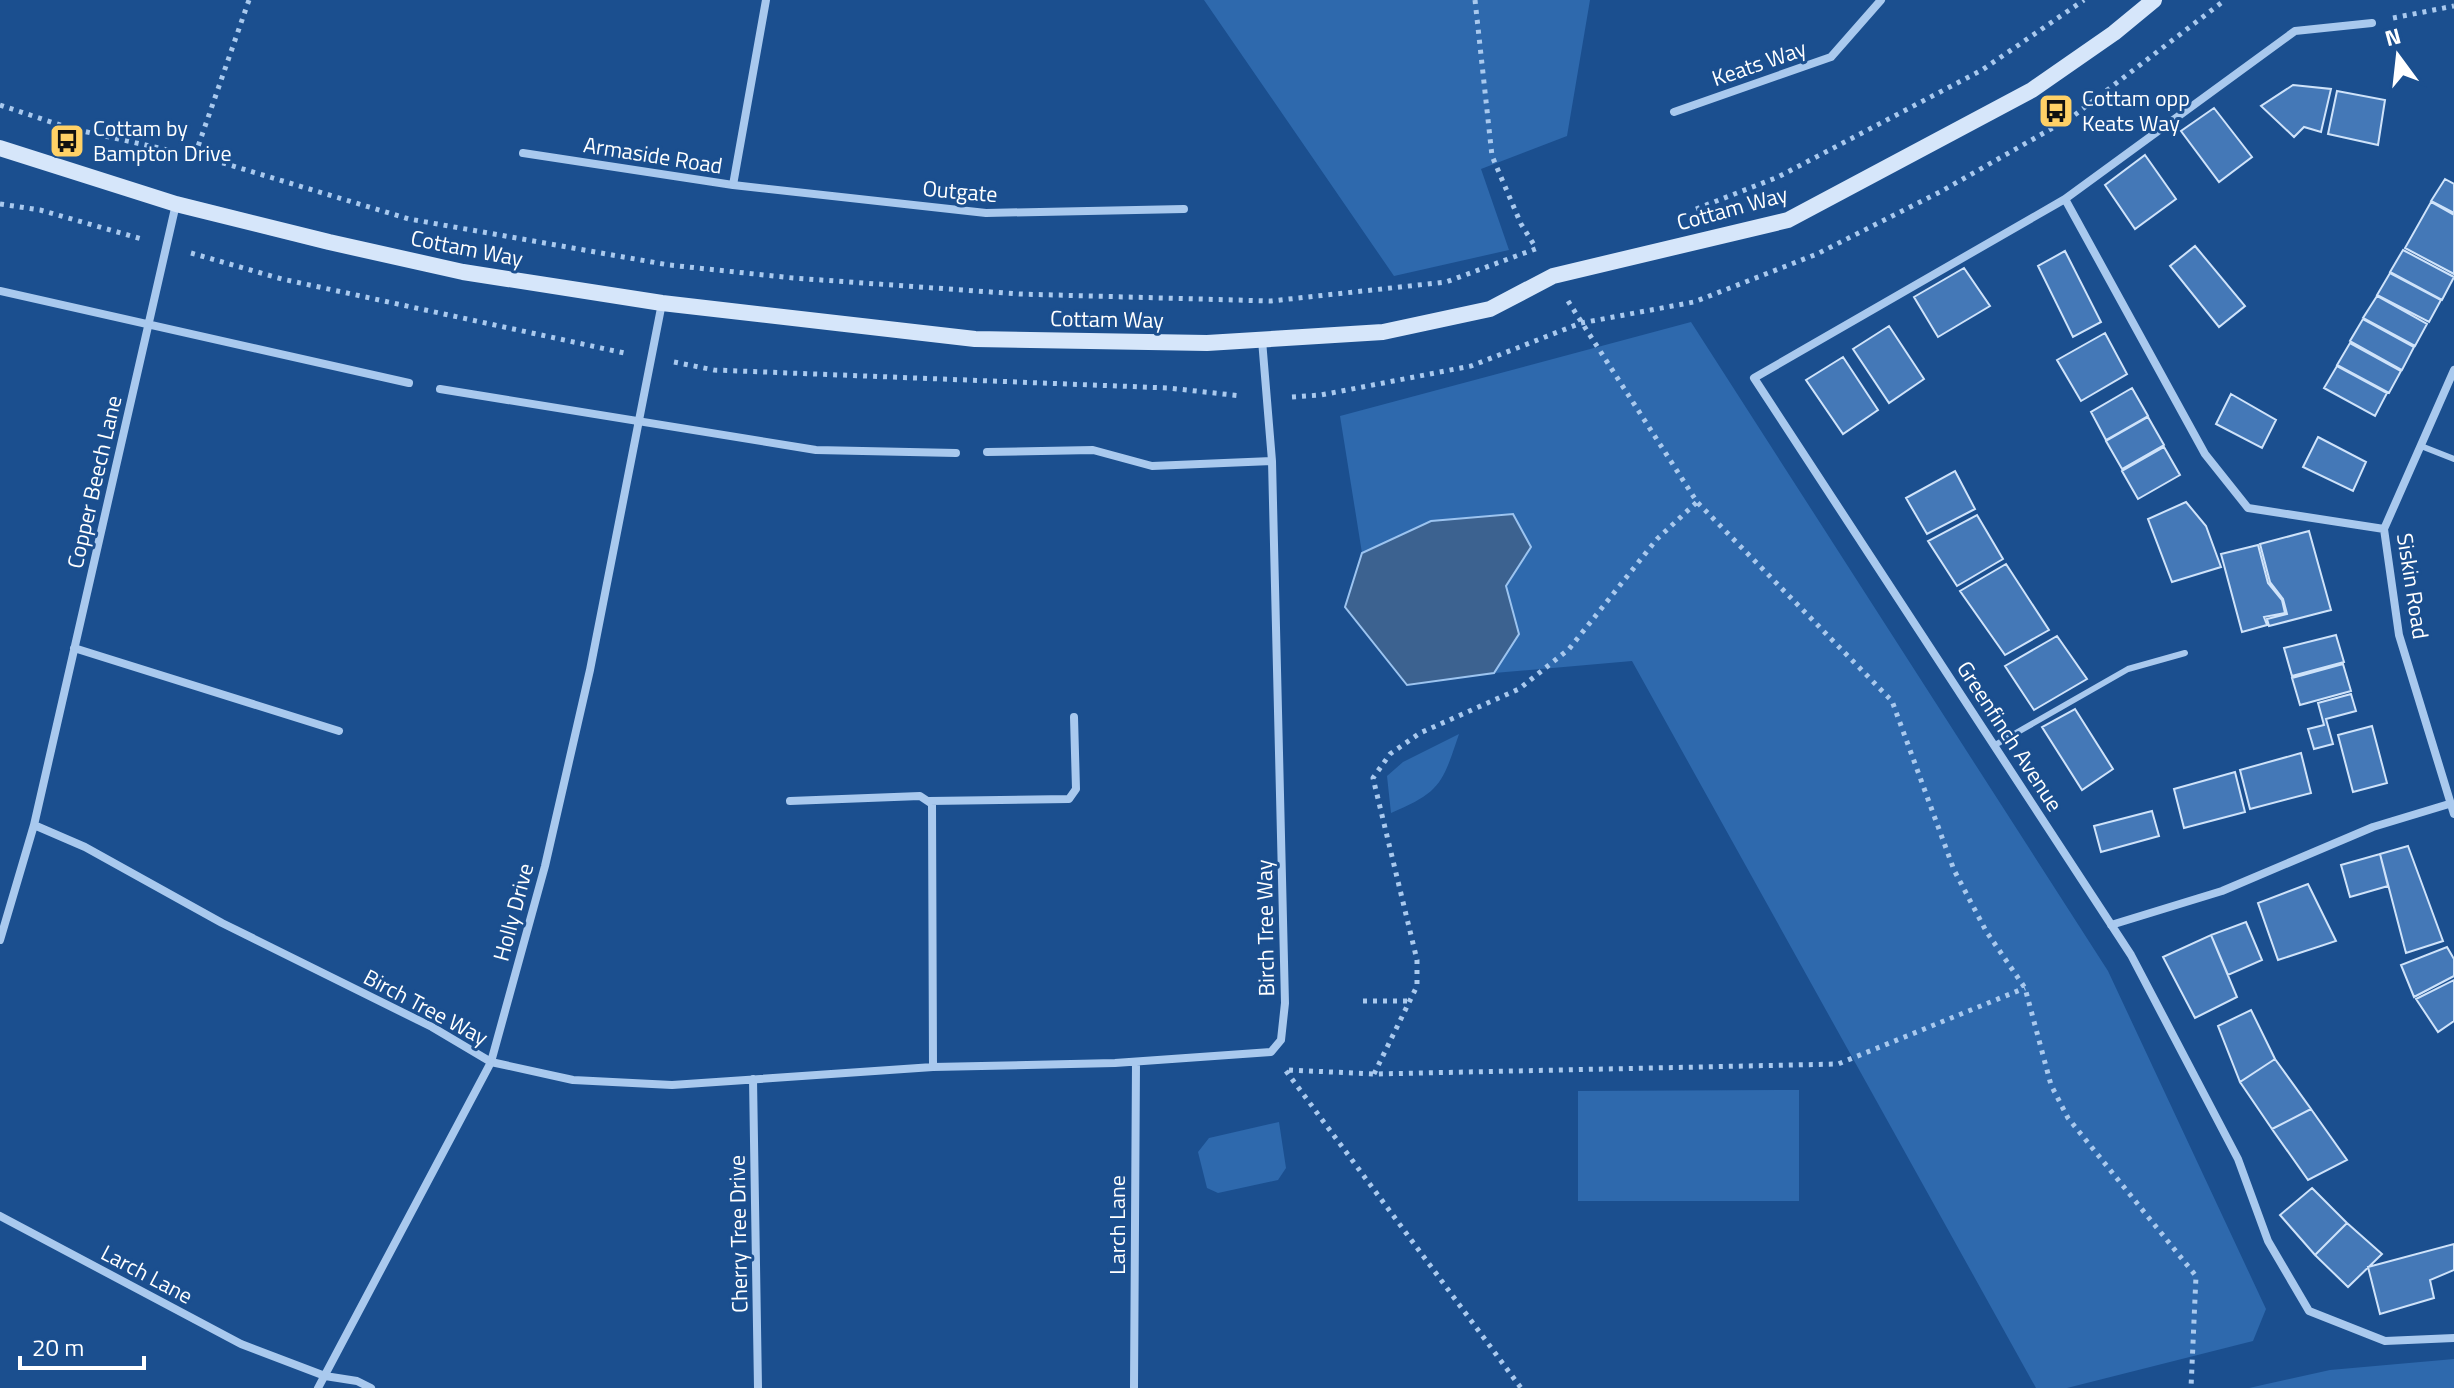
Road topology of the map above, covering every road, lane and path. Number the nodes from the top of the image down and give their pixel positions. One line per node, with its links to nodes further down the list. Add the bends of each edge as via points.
1 (249, 0): 12 (path)
2 (766, 0): 13 (street, Armaside Road)
3 (1475, 0): 19 (path, via 1492,156 1521,224)
4 (1881, 0): 9 (street, Keats Way, via 1831,57)
5 (2154, 0): 19 (main road, Cottam Way, via 2032,90 1788,220)
6 (2225, 0): 23 (path, via 2072,117 1817,254 1694,302)
7 (2454, 6): 8 (path)
8 (2372, 23): 14 (street, Greenfinch Avenue, via 2295,31)
9 (1674, 112)
10 (0, 148): 16 (main road, Cottam Way)
11 (523, 153): 13 (street, Armaside Road)
12 (195, 155)
13 (733, 185): 17 (street, Outgate, via 986,213)
14 (2065, 199): 37 (street, via 2205,454 2248,508); 42 (street, Greenfinch Avenue, via 1754,378)
15 (0, 204): 18 (path)
16 (176, 204): 18 (street, Copper Beech Lane); 21 (main road, Cottam Way, via 463,272)
17 (1184, 209)
18 (167, 246): 22 (street, Copper Beech Lane); 25 (path, via 282,279 598,350)
19 (1553, 276): 23 (path); 24 (main road, Cottam Way, via 1490,309 1383,332)
20 (0, 291): 22 (street)
21 (662, 303): 24 (main road, Cottam Way, via 975,339); 25 (street, Holly Drive)
22 (149, 323): 27 (street); 38 (street, Copper Beech Lane)
23 (1581, 323): 29 (path, via 1471,366 1321,395); 36 (path)
24 (1262, 339): 29 (street, Birch Tree Way)
25 (651, 357): 29 (path, via 714,370 1168,388); 30 (street, Holly Drive)
26 (2454, 370): 31 (street, Siskin Road)
27 (409, 383)
28 (440, 389): 30 (street)
29 (1265, 398): 35 (street, Birch Tree Way)
30 (639, 423): 33 (street, via 816,450); 54 (street, Holly Drive, via 545,866)
31 (2421, 446): 34 (lane); 37 (street, Siskin Road)
32 (987, 452): 35 (street, via 1093,450 1152,466)
33 (956, 453)
34 (2454, 459)
35 (1272, 461): 53 (street, Birch Tree Way, via 1285,1003 1281,1040)
36 (1697, 502): 50 (path, via 1892,701 1954,870 1986,931); 52 (path, via 1657,539 1569,649 1519,689 1420,733 1390,754 1373,778 1417,960 1417,986)
37 (2384, 529): 45 (street, Siskin Road, via 2399,635)
38 (74, 648): 41 (street); 47 (street, Copper Beech Lane)
39 (2185, 653): 42 (lane, via 2128,669)
40 (1074, 717): 44 (street, via 1076,789 1069,799)
41 (339, 731)
42 (1995, 745): 48 (street, Greenfinch Avenue)
43 (790, 801): 44 (street, via 920,796)
44 (928, 801): 56 (street)
45 (2449, 804): 46 (street, Siskin Road); 48 (street, via 2373,827 2222,891)
46 (2454, 814)
47 (34, 825): 49 (street, Copper Beech Lane); 54 (street, Birch Tree Way)
48 (2111, 925): 61 (street, Greenfinch Avenue, via 2238,1159 2268,1241 2309,1311 2385,1341)
49 (0, 940)
50 (2025, 988): 58 (path, via 1838,1064); 68 (path, via 2051,1085 2068,1118 2196,1276)
51 (1363, 1001): 52 (path)
52 (1408, 1001): 58 (path)
53 (1271, 1052): 55 (street, Birch Tree Way); 57 (path)
54 (491, 1062): 59 (street, Birch Tree Way, via 573,1080 672,1085); 62 (street, Holly Drive)
55 (1136, 1062): 56 (street, Birch Tree Way); 66 (street, Larch Lane)
56 (933, 1067): 59 (street, Birch Tree Way)
57 (1286, 1070): 58 (path); 67 (path)
58 (1374, 1074)
59 (753, 1079): 65 (street, Cherry Tree Drive)
60 (0, 1216): 62 (street, Larch Lane, via 241,1344)
61 (2454, 1338)
62 (325, 1376): 63 (street); 64 (street, Larch Lane)
63 (318, 1388)
64 (371, 1388)
65 (758, 1388)
66 (1134, 1388)
67 (1521, 1388)
68 (2191, 1388)

